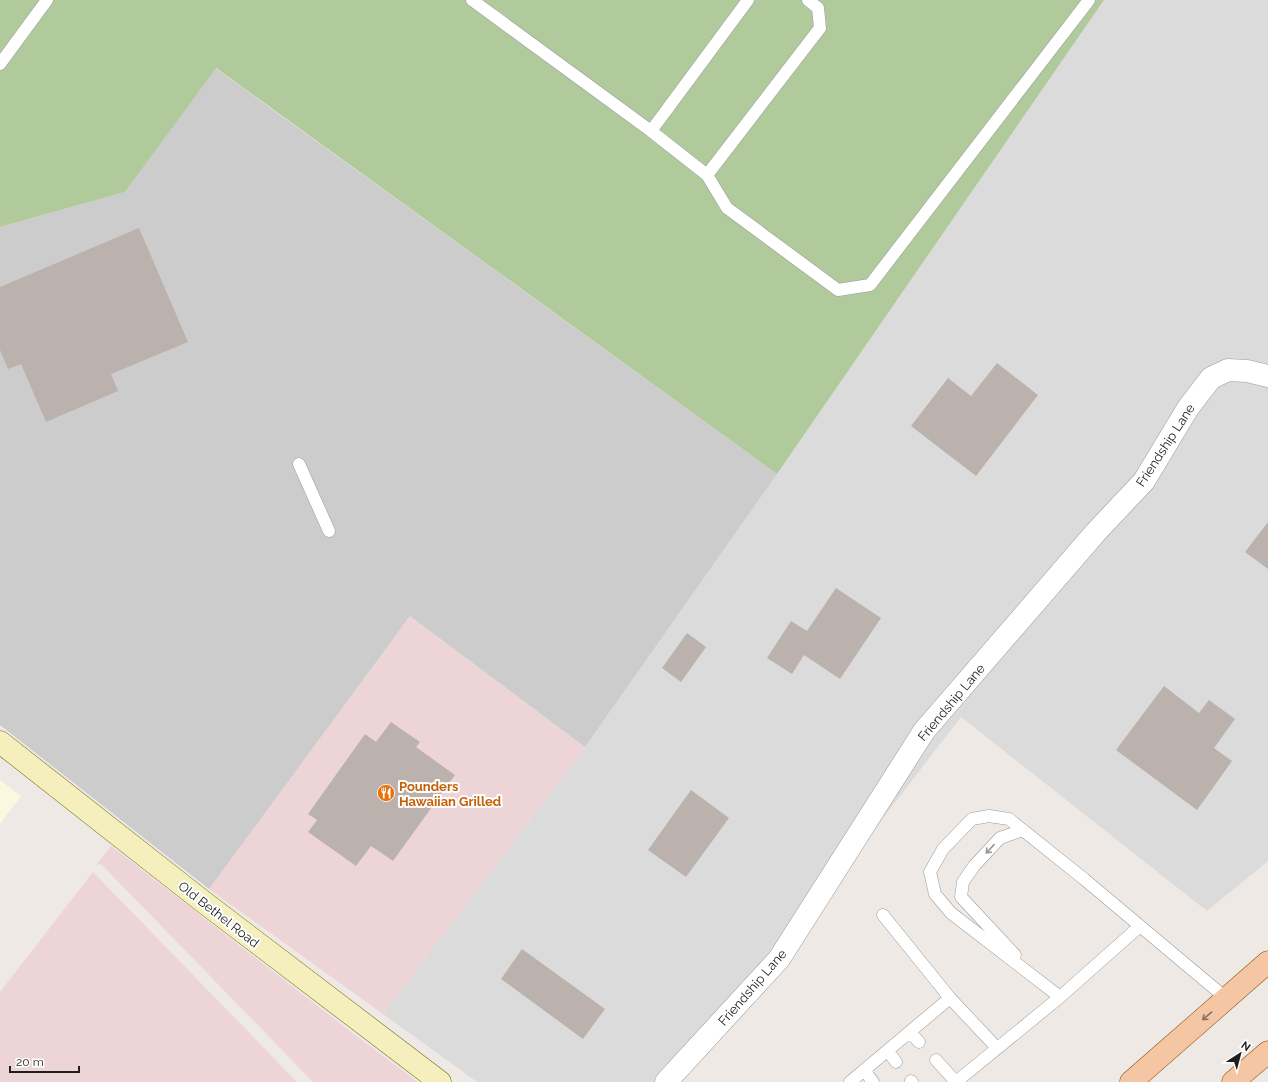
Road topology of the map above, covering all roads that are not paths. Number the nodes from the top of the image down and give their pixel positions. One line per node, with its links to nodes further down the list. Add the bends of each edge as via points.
1 (48, 0): 6 (lane)
2 (472, 0): 7 (lane)
3 (748, 0): 7 (lane)
4 (808, 0): 8 (lane, via 818,8 820,28)
5 (1089, 0): 8 (lane, via 870,285 838,290 727,208)
6 (0, 64)
7 (651, 131): 8 (lane)
8 (707, 176)
9 (1268, 376): 30 (street, Friendship Lane, via 1228,370 1211,378 1188,408 1144,482 1096,532 924,731 779,959)
10 (299, 464): 11 (lane)
11 (329, 531)
12 (0, 742): 29 (street, Old Bethel Road, via 201,900)
13 (1023, 830): 15 (lane); 17 (lane, one-way to 17, via 1000,838 974,866 963,882 961,897); 17 (lane, via 1009,819 989,816 972,819 944,849 930,872 935,894 951,913)
14 (883, 915): 19 (lane)
15 (1140, 926): 18 (lane); 20 (lane)
16 (1268, 962): 20 (main road)
17 (1035, 978): 18 (lane)
18 (1060, 997): 23 (lane)
19 (950, 998): 21 (lane); 23 (lane)
20 (1226, 999): 34 (main road, one-way to 34)
21 (910, 1032): 22 (lane); 24 (lane)
22 (920, 1042)
23 (997, 1048): 33 (lane)
24 (888, 1050): 27 (lane); 28 (lane)
25 (1268, 1052): 35 (main road)
26 (936, 1060): 33 (lane)
27 (896, 1062)
28 (864, 1070): 31 (lane); 32 (lane)
29 (440, 1082)
30 (666, 1082)
31 (850, 1082)
32 (873, 1082)
33 (956, 1082)
34 (1131, 1082)
35 (1233, 1082)

